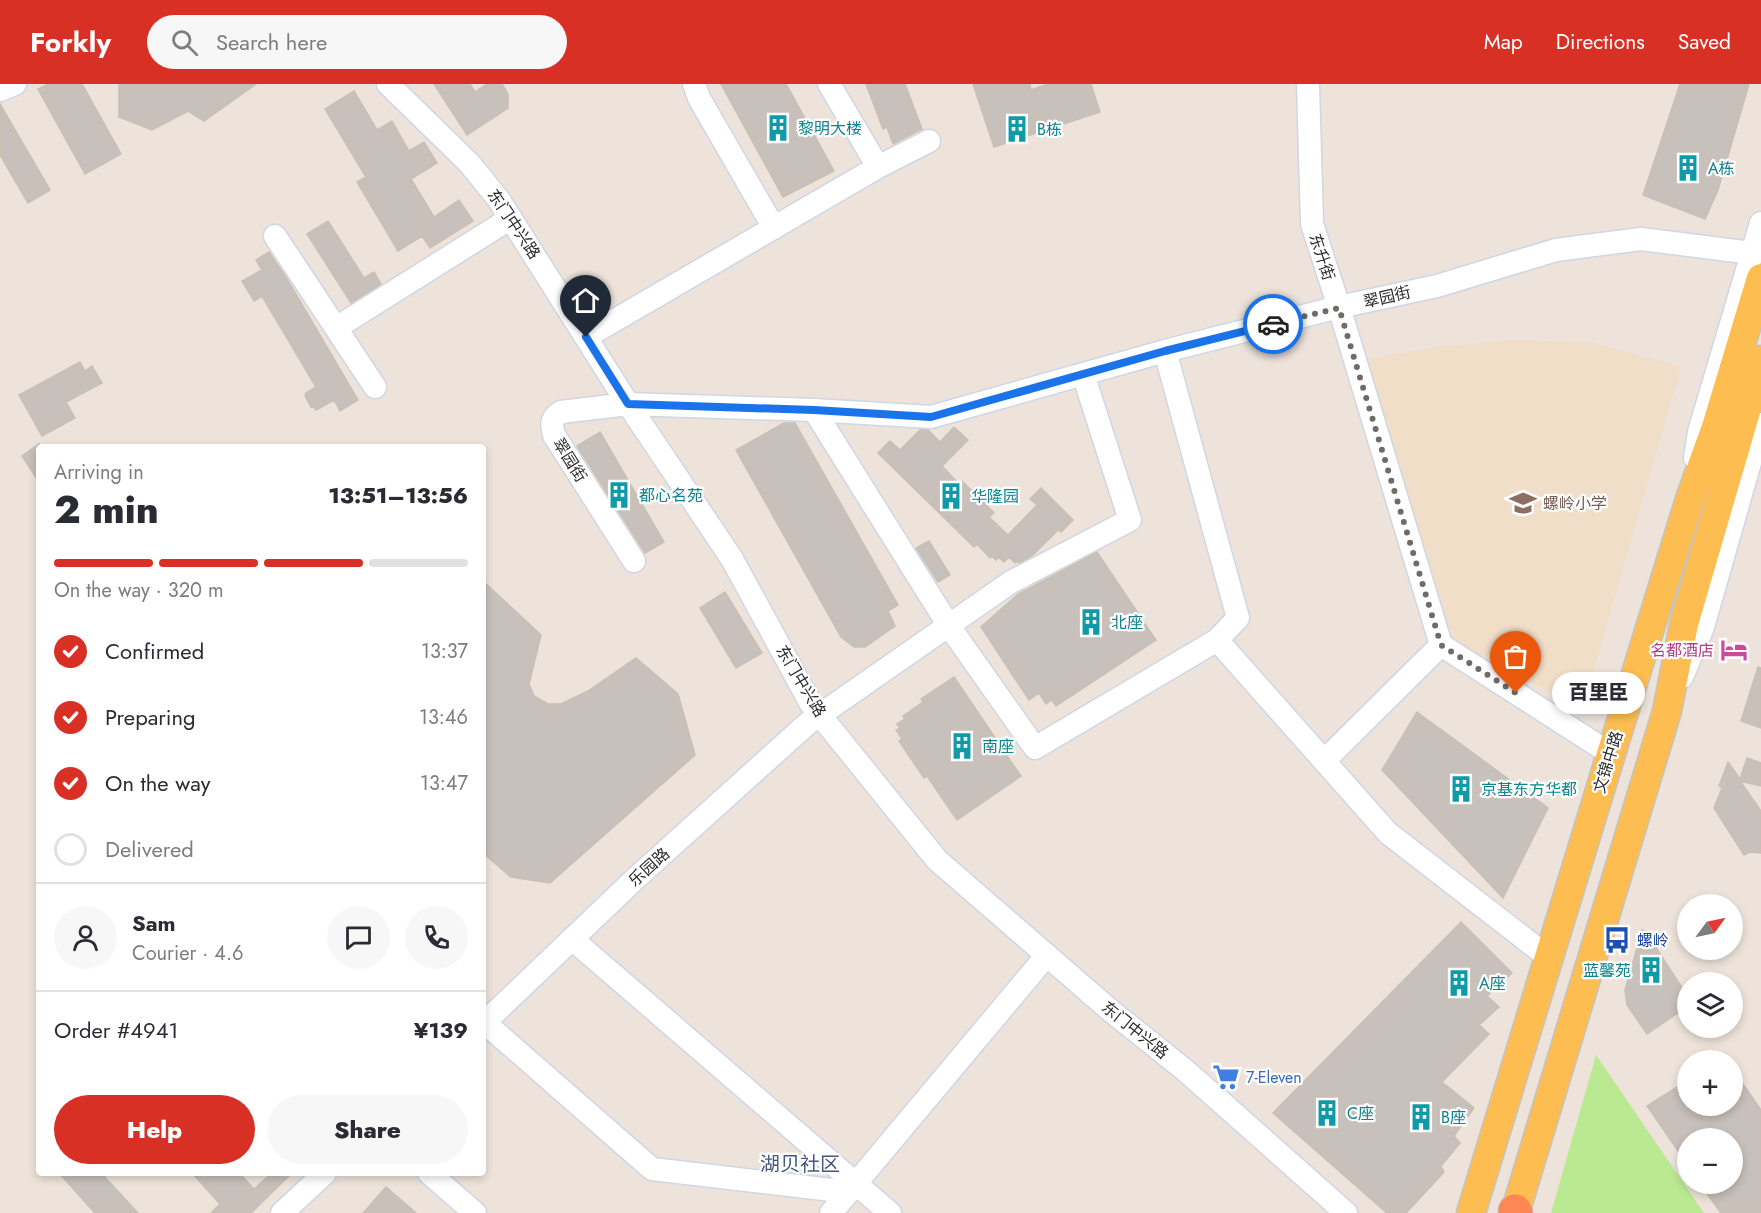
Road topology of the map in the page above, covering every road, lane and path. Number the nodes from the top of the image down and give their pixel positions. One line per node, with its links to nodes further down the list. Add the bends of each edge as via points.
1 (15, 84): 6 (street)
2 (388, 84): 9 (street, 东门中兴路, via 470,164)
3 (694, 84): 11 (street)
4 (829, 84): 8 (street)
5 (1308, 84): 14 (street, 东升街, via 1312,224)
6 (0, 90)
7 (929, 141): 8 (street)
8 (879, 167): 11 (street)
9 (511, 218): 15 (street); 16 (street, 东门中兴路)
10 (1761, 223): 13 (street)
11 (774, 228): 16 (street)
12 (275, 236): 15 (street)
13 (1756, 266): 14 (street, 翠园街, via 1641,239 1556,250 1437,286); 19 (main road, 文锦中路); 24 (street, via 1699,432)
14 (1339, 308): 17 (street, 翠园街); 28 (street, 东升街)
15 (336, 328): 20 (street)
16 (586, 337): 21 (street, 东门中兴路)
17 (1165, 351): 18 (street, 翠园街); 27 (street, via 1238,618)
18 (1083, 374): 22 (street, 翠园街, via 931,417); 26 (street, 乐园路, via 1130,520 1011,582)
19 (1748, 375): 24 (main road, 文锦中路, via 1716,427); 29 (main road, 文锦中路, via 1684,624)
20 (375, 387)
21 (628, 404): 22 (street, 翠园街); 25 (street, 翠园街, via 561,412 551,424 554,435); 30 (street, 东门中兴路, via 732,559)
22 (814, 410): 26 (street)
23 (1761, 424): 29 (street, via 1703,627)
24 (1690, 499): 31 (main road, 文锦中路)
25 (634, 561)
26 (949, 626): 27 (street, via 1035,748); 30 (street, 乐园路)
27 (1216, 640): 32 (street)
28 (1441, 645): 31 (street); 32 (street)
29 (1667, 711): 41 (main road, 文锦中路)
30 (821, 716): 33 (street, 乐园路, via 807,724); 34 (street, 东门中兴路, via 937,860)
31 (1611, 754): 35 (main road, 文锦中路)
32 (1324, 761): 35 (street, via 1388,833)
33 (572, 939): 36 (street, 乐园路); 40 (street)
34 (1047, 955): 40 (street); 46 (street, 东门中兴路)
35 (1548, 957): 47 (main road, 文锦中路)
36 (486, 1021)
37 (486, 1025): 40 (street, via 652,1169)
38 (322, 1176): 42 (street)
39 (433, 1176): 43 (street)
40 (852, 1188): 44 (street); 45 (street)
41 (1515, 1212)
42 (282, 1213)
43 (476, 1213)
44 (831, 1213)
45 (890, 1213)
46 (1346, 1213)
47 (1471, 1213)

